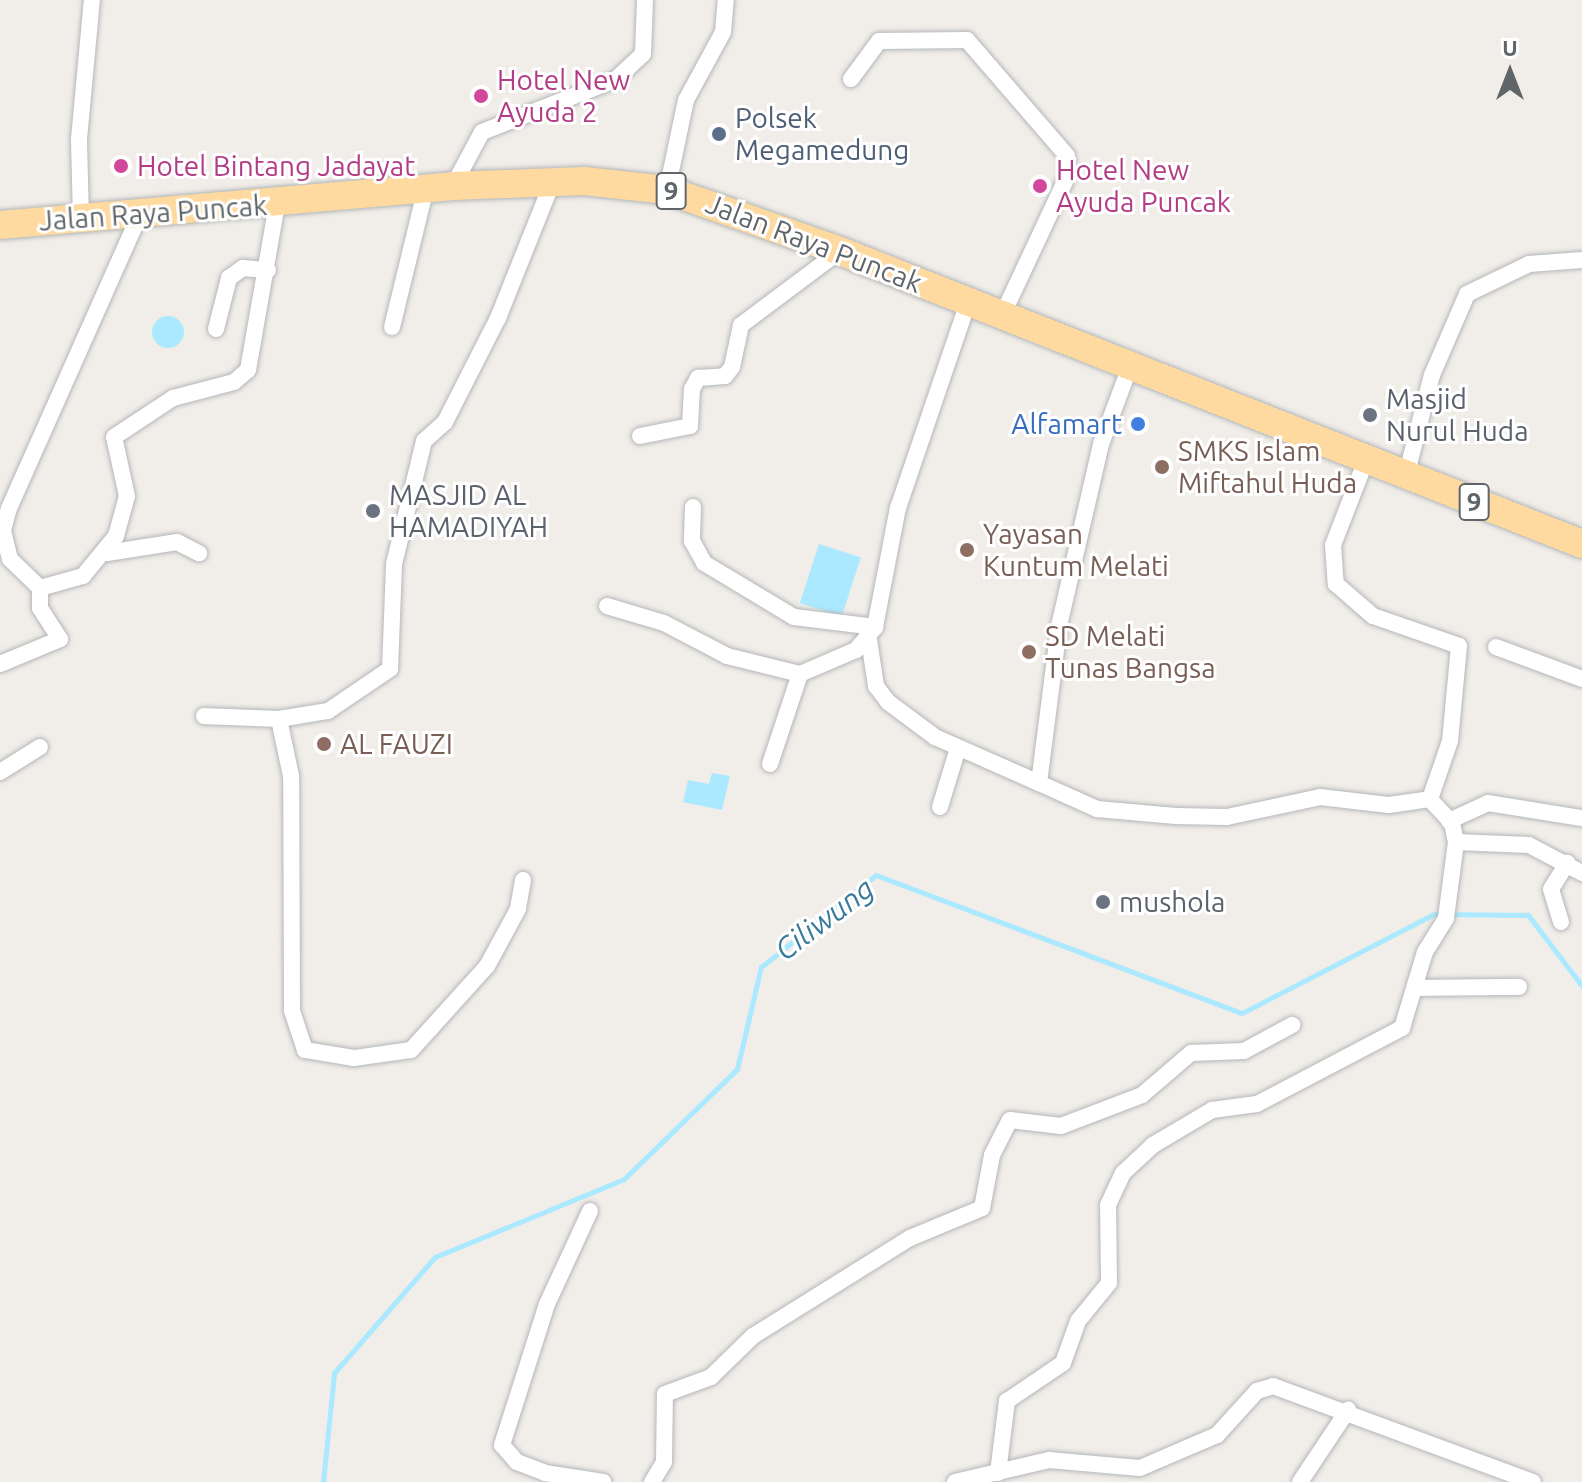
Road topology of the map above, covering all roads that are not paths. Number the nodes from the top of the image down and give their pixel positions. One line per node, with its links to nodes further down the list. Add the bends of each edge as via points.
1 (92, 0): 10 (street, via 79,139)
2 (645, 0): 6 (street, via 643,54 615,80 482,132)
3 (726, 0): 7 (street, via 723,32 686,100)
4 (851, 79): 16 (street, via 879,41 967,40 1067,156 1068,175)
5 (552, 183): 6 (highway, Jalan Raya Puncak / 9); 7 (highway, Jalan Raya Puncak / 9); 35 (street, via 498,318 445,422 424,441 394,564 390,669 328,711)
6 (439, 187): 8 (highway, Jalan Raya Puncak / 9); 17 (street)
7 (667, 190): 12 (highway, Jalan Raya Puncak / 9)
8 (277, 204): 9 (highway, Jalan Raya Puncak / 9); 14 (street)
9 (140, 214): 10 (highway, Jalan Raya Puncak / 9); 27 (street, via 9,508 3,531 10,559)
10 (81, 218): 11 (highway, Jalan Raya Puncak / 9)
11 (0, 225)
12 (840, 251): 15 (highway, Jalan Raya Puncak / 9); 20 (street, via 806,284 741,325 732,367 725,376 698,378 692,389 690,426)
13 (1582, 260): 22 (street, via 1529,264 1467,294 1432,375)
14 (268, 270): 18 (street, via 243,268 229,278); 25 (street, via 248,370 234,382 173,398 114,437 126,504)
15 (968, 302): 16 (highway, Jalan Raya Puncak / 9); 29 (street, via 898,508)
16 (1002, 316): 19 (highway, Jalan Raya Puncak / 9)
17 (392, 327)
18 (216, 329)
19 (1129, 369): 21 (highway, Jalan Raya Puncak / 9); 40 (street, via 1101,444 1059,626)
20 (640, 436)
21 (1366, 460): 22 (highway, Jalan Raya Puncak / 9); 41 (street, via 1333,545 1336,584 1373,616 1459,646 1450,741)
22 (1406, 476): 24 (highway, Jalan Raya Puncak / 9)
23 (693, 507): 29 (street, via 692,541 704,563 794,617)
24 (1582, 544)
25 (107, 553): 26 (street, via 177,542); 27 (street, via 61,587)
26 (199, 553)
27 (40, 588): 31 (street, via 40,608 60,639)
28 (607, 606): 32 (street, via 664,623 727,656)
29 (872, 634): 32 (street); 37 (street, via 881,695)
30 (1496, 647): 33 (street)
31 (0, 664)
32 (800, 674): 38 (street)
33 (1582, 679)
34 (204, 716): 35 (street)
35 (279, 719): 48 (street, via 291,776 292,1011 305,1050 354,1058 411,1050 487,966 518,909)
36 (40, 747): 39 (street)
37 (958, 748): 40 (street); 42 (street)
38 (770, 764)
39 (0, 772)
40 (1039, 783): 41 (street, via 1097,809 1176,816 1227,817 1294,798 1389,805)
41 (1430, 799): 44 (street)
42 (940, 807)
43 (1582, 818): 44 (street, via 1488,803)
44 (1449, 821): 45 (street)
45 (1456, 842): 46 (street, via 1529,845); 51 (street, via 1446,918 1425,952)
46 (1567, 863): 47 (street); 49 (street, via 1551,889)
47 (1582, 873)
48 (523, 880)
49 (1561, 922)
50 (1519, 987): 51 (street)
51 (1418, 988): 55 (street, via 1402,1028 1387,1038 1324,1063 1257,1104 1212,1110 1153,1145 1123,1173 1108,1205 1109,1283 1078,1321 1063,1363 1007,1401)
52 (1292, 1025): 57 (street, via 1244,1051 1191,1053 1142,1095 1061,1126 1010,1120 992,1155 982,1208 910,1238 753,1336 711,1377 665,1394 664,1462)
53 (590, 1211): 56 (street, via 547,1304 502,1445 517,1462 545,1473)
54 (1348, 1410): 55 (street, via 1264,1387 1217,1435 1140,1468 1069,1459); 59 (street); 60 (street)
55 (998, 1473): 58 (street)
56 (603, 1482)
57 (652, 1482)
58 (955, 1482)
59 (1300, 1482)
60 (1533, 1482)

